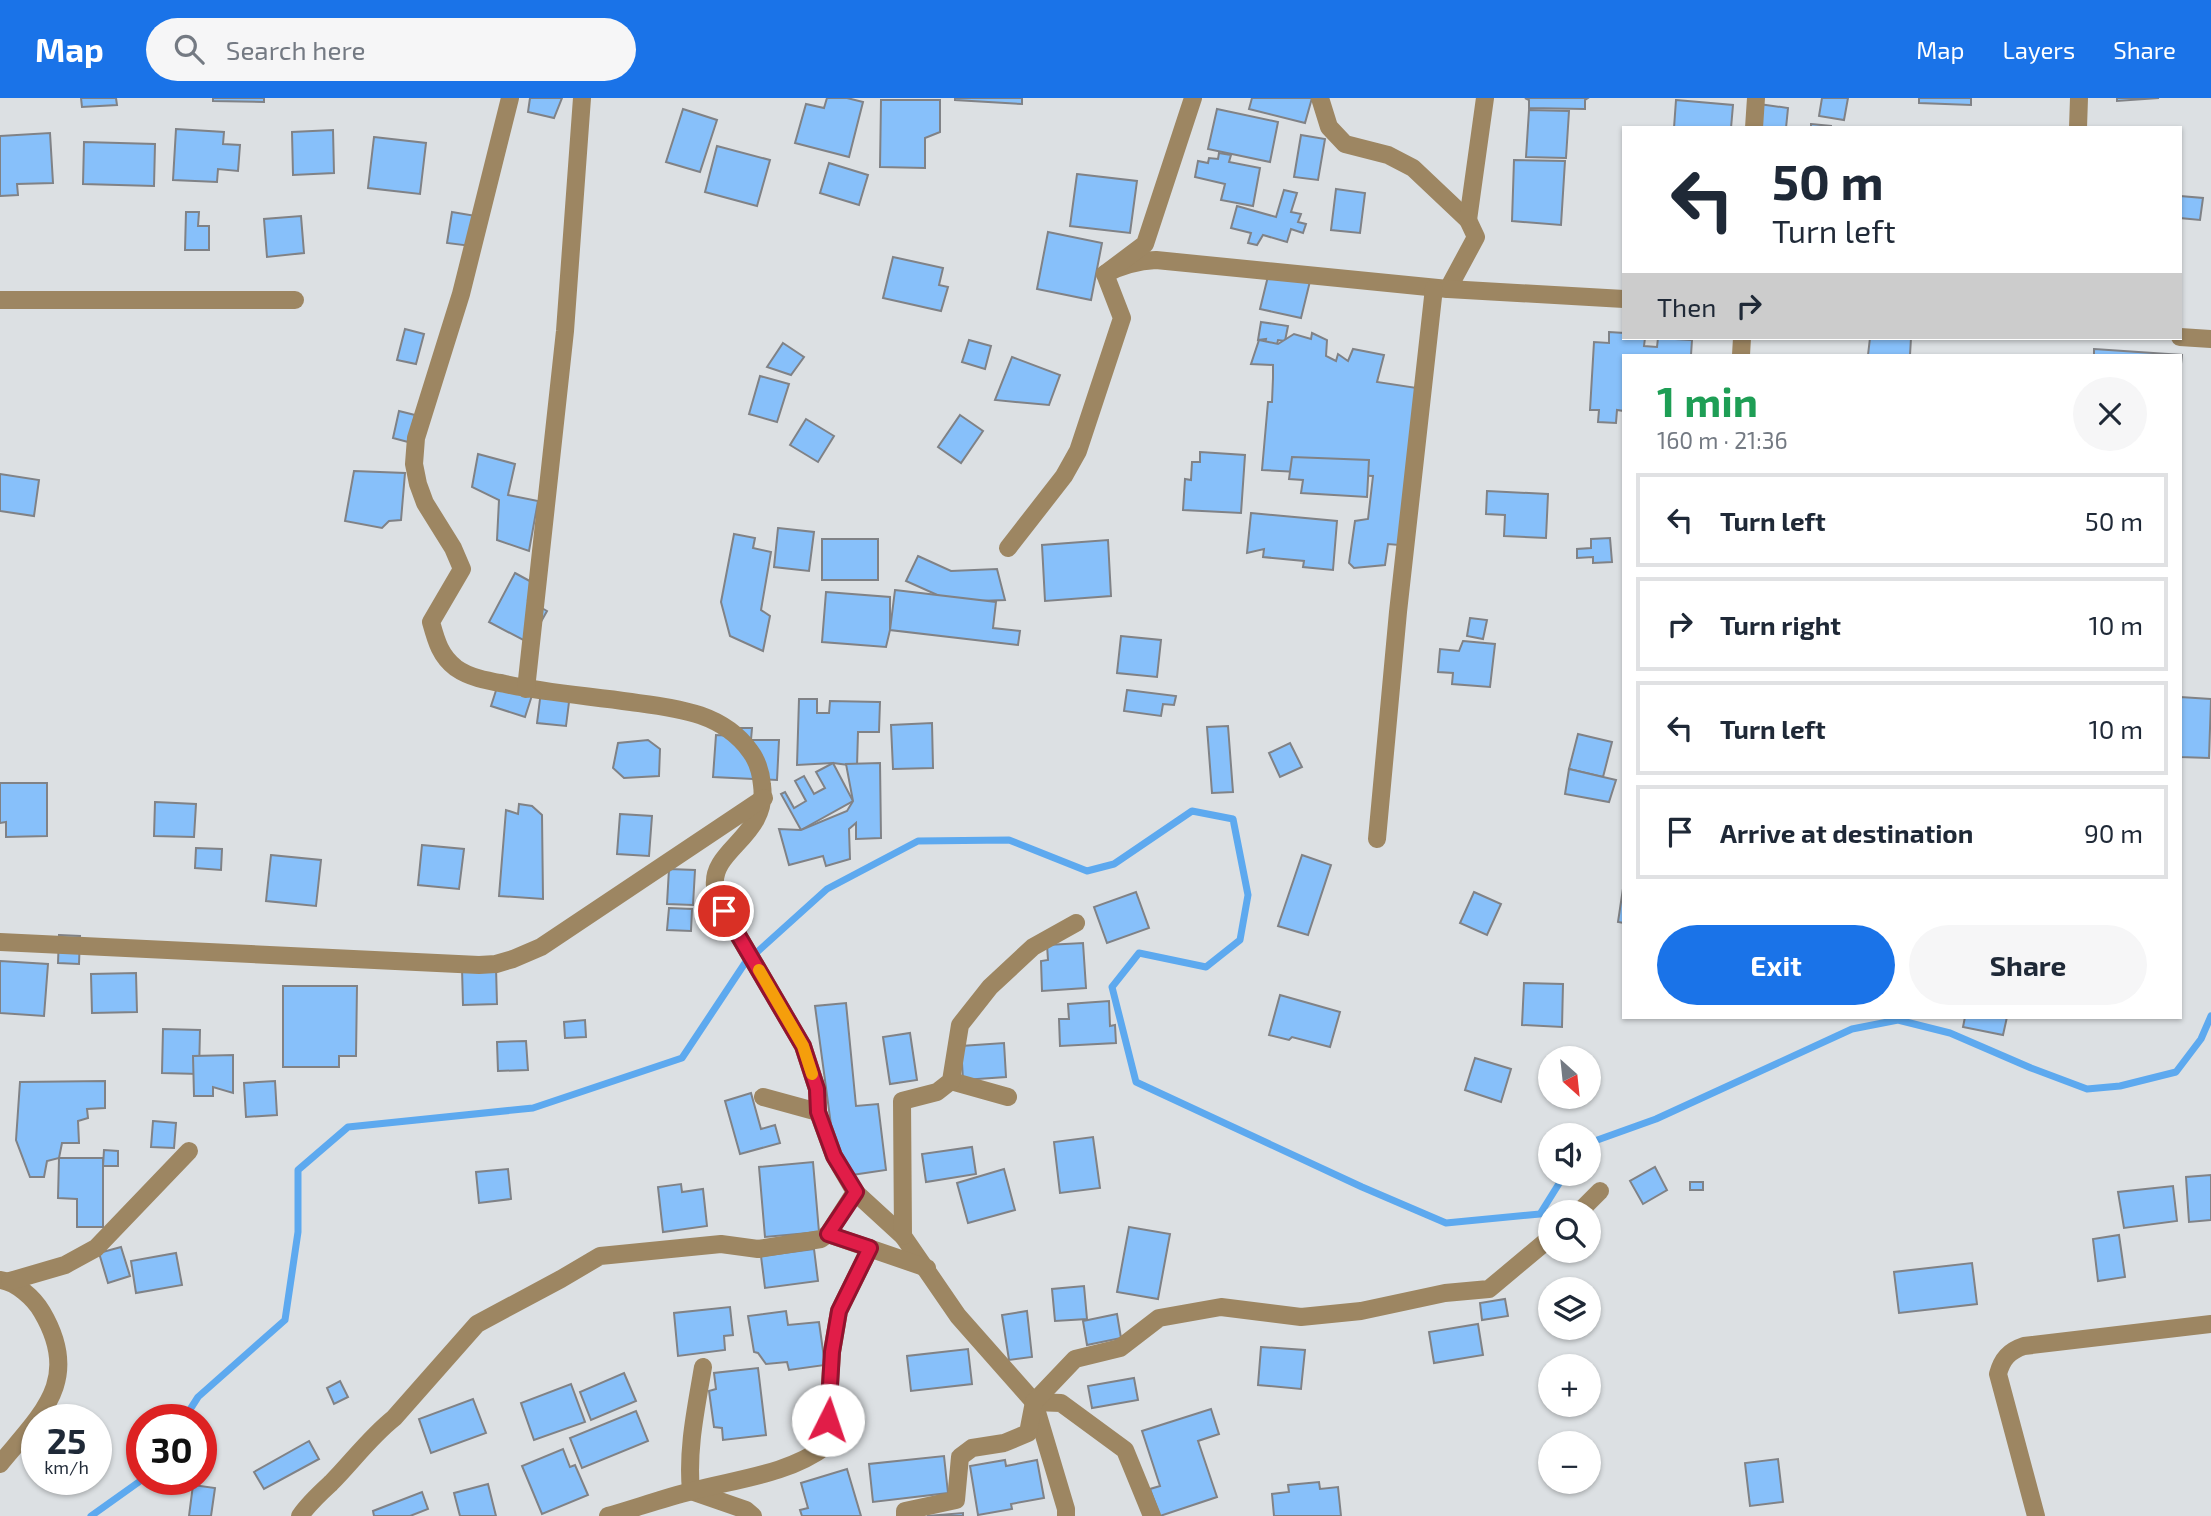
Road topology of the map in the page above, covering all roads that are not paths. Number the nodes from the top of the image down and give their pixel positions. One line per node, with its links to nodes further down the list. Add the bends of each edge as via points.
1 (510, 98): 19 (street, via 461,294 416,438 414,464 425,503 462,569 431,622 437,646 467,675)
2 (582, 98): 19 (street, via 565,331)
3 (1193, 98): 11 (street, via 1145,244)
4 (1320, 98): 10 (street, via 1329,127 1345,144 1388,155 1413,168)
5 (1485, 98): 10 (street)
6 (1756, 98): 8 (street)
7 (2079, 98): 9 (street)
8 (1754, 126)
9 (2078, 126)
10 (1468, 220): 12 (street, via 1476,237)
11 (1105, 274): 12 (street, via 1125,264 1156,260); 18 (street, via 1122,318 1078,452 1065,476)
12 (1441, 288): 13 (street); 21 (street, via 1397,625)
13 (1622, 299)
14 (0, 300): 15 (street)
15 (295, 300)
16 (2182, 337): 17 (street)
17 (2211, 339)
18 (1008, 548)
19 (526, 689): 20 (street, via 663,705 718,722 751,752)
20 (764, 798): 23 (street, via 541,947 496,964); 27 (street, via 757,820 716,872 714,887 803,1046 817,1089)
21 (1377, 839)
22 (1076, 923): 24 (street, via 1034,947 990,987 960,1025)
23 (0, 942)
24 (951, 1081): 26 (street); 33 (street, via 937,1092 901,1101)
25 (763, 1097): 27 (street)
26 (1008, 1097)
27 (818, 1112): 30 (street, via 834,1156)
28 (189, 1151): 37 (street, via 96,1248 65,1265)
29 (1600, 1191): 31 (street)
30 (856, 1192): 32 (street); 33 (street)
31 (1591, 1200)
32 (828, 1234): 34 (street); 43 (street, via 758,1249 721,1244 600,1256 477,1324)
33 (902, 1236): 36 (street)
34 (870, 1248): 36 (street); 42 (street, via 839,1311 826,1446 783,1468)
35 (1538, 1248): 40 (street, via 1489,1289 1301,1317 1222,1307 1159,1318 1120,1349 1075,1359)
36 (927, 1268): 40 (street, via 958,1317)
37 (5, 1281): 41 (street, via 37,1304 51,1327 58,1349 58,1376 49,1404)
38 (2211, 1324): 49 (street, via 2024,1346 2007,1354 1998,1374)
39 (703, 1367): 42 (street, via 691,1431)
40 (1034, 1402): 46 (street, via 1028,1433 972,1448 960,1457 956,1500 905,1511); 47 (street); 48 (street, via 1061,1403 1125,1450)
41 (0, 1464)
42 (691, 1491): 44 (street); 45 (street)
43 (300, 1516)
44 (608, 1516)
45 (753, 1516)
46 (905, 1516)
47 (1066, 1516)
48 (1152, 1516)
49 (2036, 1516)

